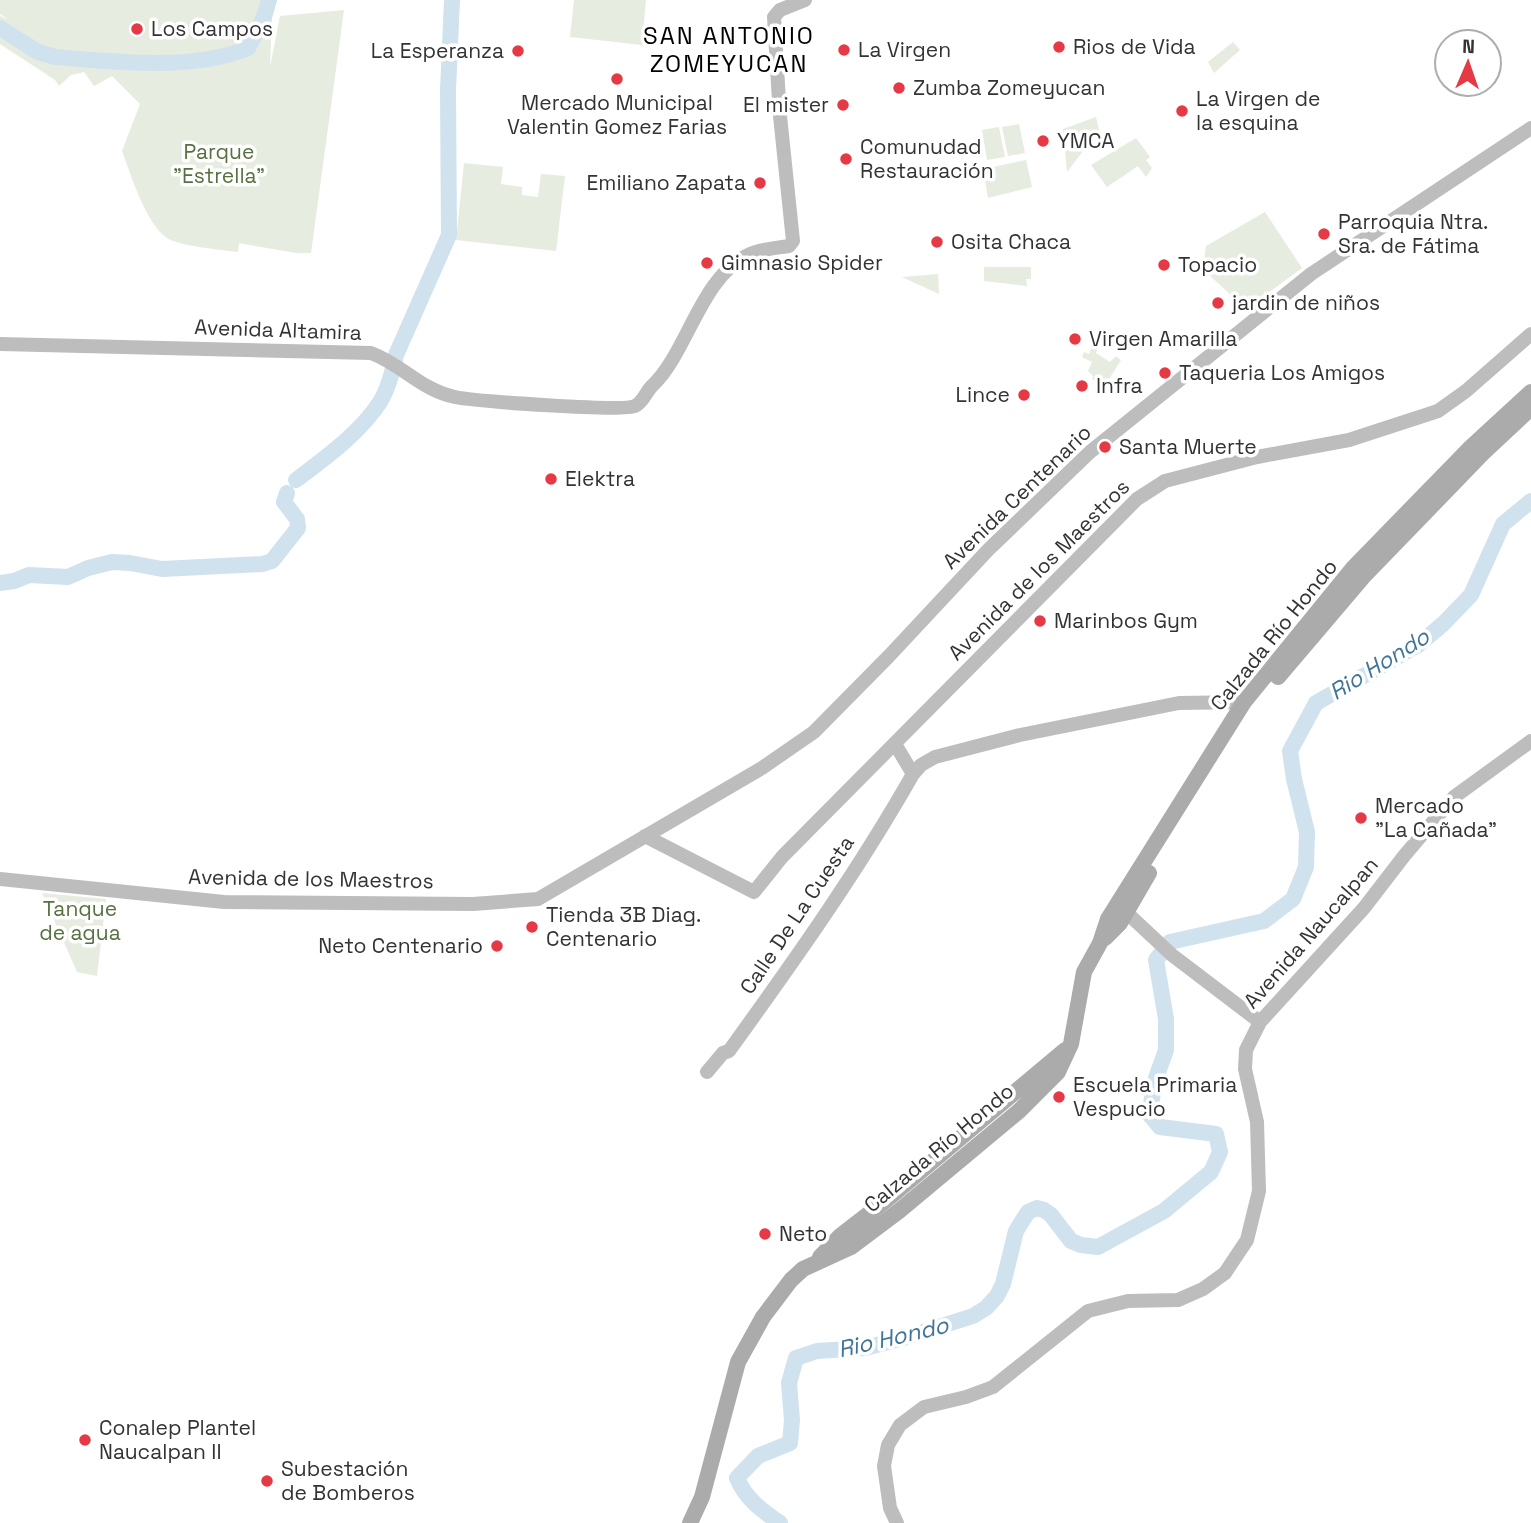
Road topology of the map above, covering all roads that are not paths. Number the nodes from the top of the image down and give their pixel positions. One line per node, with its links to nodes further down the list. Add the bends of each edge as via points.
1 (805, 0): 4 (main road, Avenida Altamira, via 774,17 793,241 789,246 751,254 730,268 658,382 631,407 455,397 426,388 372,353)
2 (1531, 128): 11 (main road, Avenida Centenario, via 1311,274 1090,452 988,550 814,732)
3 (1531, 334): 9 (main road, Avenida de los Maestros, via 1438,411 1349,440 1257,457 1152,488)
4 (0, 344)
5 (1531, 392): 7 (main road, Calzada Río Hondo, via 1353,568)
6 (1531, 408): 14 (main road, Calzada Río Hondo, via 1363,578 1256,703)
7 (1244, 702): 10 (main road, Calle De La Cuesta, via 1179,703 1045,729 935,757); 15 (main road, Calzada Río Hondo, via 1108,919)
8 (1531, 741): 16 (main road, Avenida Naucalpan, via 1454,797 1364,908)
9 (895, 744): 10 (main road); 11 (main road, Avenida de los Maestros, via 782,857 754,892)
10 (913, 774): 17 (main road, Calle De La Cuesta, via 815,931 729,1051)
11 (645, 836): 13 (main road, Avenida Centenario)
12 (0, 878): 13 (main road, Avenida de los Maestros, via 225,902 473,904)
13 (538, 898)
14 (1126, 912): 15 (main road, Calzada Río Hondo); 16 (main road)
15 (1101, 943): 18 (main road, Calzada Río Hondo, via 1084,972 1071,1044 1058,1072 1041,1091 851,1247 803,1269 770,1307 738,1362 702,1497)
16 (1260, 1022): 19 (main road, Avenida Naucalpan, via 1247,1050 1245,1069 1257,1122 1259,1191 1238,1257 1203,1289 1178,1300 1128,1301 1088,1311 993,1387 923,1407 900,1425 888,1445 884,1466)
17 (707, 1072)
18 (690, 1523)
19 (897, 1523)

